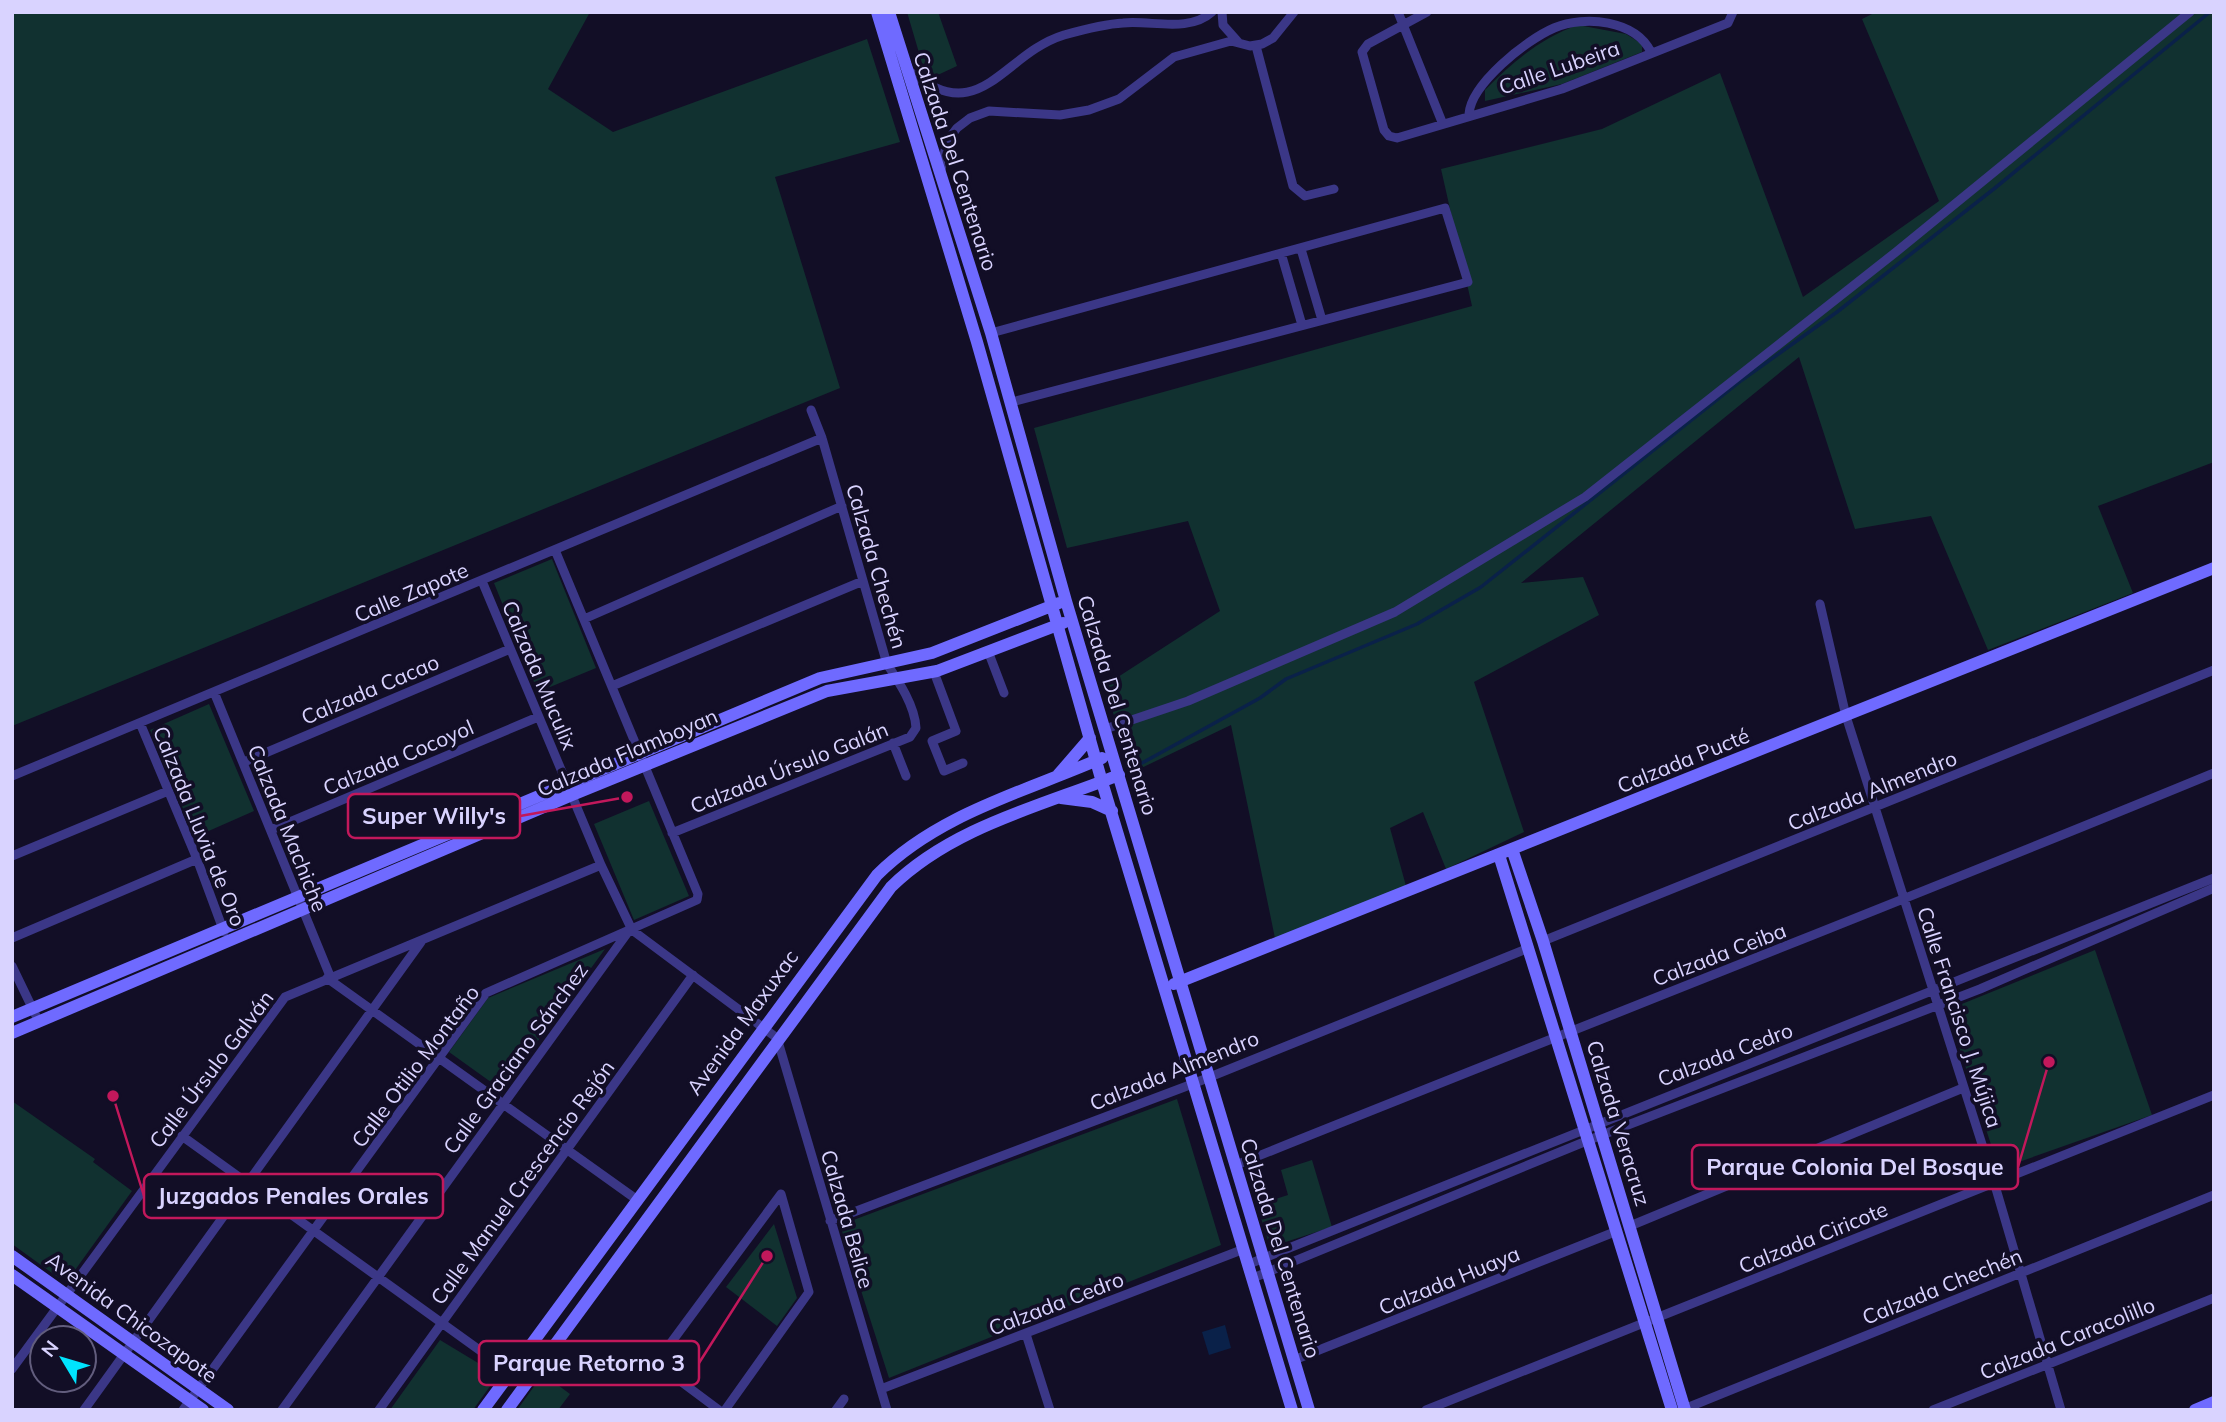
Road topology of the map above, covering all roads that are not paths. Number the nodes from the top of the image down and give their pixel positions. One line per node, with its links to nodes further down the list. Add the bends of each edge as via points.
1 (877, 12): 13 (main road, Calzada Del Centenario)
2 (889, 12): 13 (main road, Calzada Del Centenario)
3 (1212, 12): 17 (street, via 1185,23 1122,23 1063,35 1037,48 983,88 956,94 923,83)
4 (1222, 12): 14 (street, via 1223,25)
5 (1283, 12): 12 (street)
6 (1294, 12): 12 (street)
7 (1398, 12): 11 (street)
8 (1427, 12): 11 (street)
9 (2190, 12): 54 (street, via 1585,497 1395,612 1188,701)
10 (1733, 13): 16 (street, Calle Lubeira, via 1728,23)
11 (1403, 27): 19 (street); 19 (street, Calle Lubeira, via 1368,44 1362,52 1384,130 1397,138)
12 (1280, 28): 15 (street, via 1273,38)
13 (890, 39): 17 (main road, Calzada Del Centenario); 37 (main road, Calzada Del Centenario)
14 (1239, 43): 15 (street); 20 (street, via 1204,46 1174,57 1119,99 1089,110 1060,115 989,111 970,118 947,141)
15 (1256, 46): 21 (street, via 1293,186 1305,196)
16 (1651, 52): 18 (street, Calle Lubeira, via 1562,89); 18 (street, via 1632,32 1616,25 1578,22 1553,29 1487,78 1469,102)
17 (905, 68): 20 (main road, Calzada Del Centenario)
18 (1469, 114): 19 (street, Calle Lubeira)
19 (1443, 122)
20 (941, 176): 26 (main road, Calzada Del Centenario)
21 (1334, 189)
22 (1301, 249): 23 (street); 24 (street); 24 (street, via 1445,208 1468,282)
23 (1281, 253): 25 (street); 26 (street)
24 (1322, 320): 25 (street)
25 (1302, 325): 27 (street)
26 (992, 333): 27 (main road, Calzada Del Centenario)
27 (1012, 402): 35 (main road, Calzada Del Centenario)
28 (811, 411): 29 (street, Calzada Chechén)
29 (822, 438): 30 (street, Calzada Chechén); 31 (street, Calle Zapote)
30 (842, 506): 34 (street, Calzada Chechén); 38 (street)
31 (555, 550): 33 (street, Calle Zapote); 38 (street)
32 (2214, 568): 50 (main road, Calzada Pucté)
33 (482, 581): 41 (street, Calzada Muculix); 48 (street, Calle Zapote)
34 (863, 582): 43 (street, Calzada Chechén); 47 (street)
35 (1066, 601): 37 (main road, Calzada Flamboyan); 39 (main road, Calzada Del Centenario)
36 (1820, 604): 50 (street, Calle Francisco J. Mújica)
37 (1052, 605): 40 (main road, Calzada Del Centenario); 43 (main road, Calzada Flamboyan, via 932,653)
38 (584, 619): 47 (street)
39 (1072, 619): 40 (main road, Calzada Flamboyan); 54 (main road, Calzada Del Centenario)
40 (1057, 624): 42 (main road, Calzada Flamboyan); 55 (main road, Calzada Del Centenario)
41 (510, 649): 51 (street, Calzada Muculix); 60 (street, Calzada Cacao)
42 (988, 651): 45 (main road, Calzada Flamboyan); 49 (street)
43 (887, 664): 46 (street, Calzada Chechén); 58 (main road, Calzada Flamboyan, via 820,678)
44 (2214, 670): 71 (street, Calzada Almendro)
45 (934, 672): 46 (main road, Calzada Flamboyan); 61 (street, via 956,731 932,741 944,771)
46 (898, 680): 53 (street, Calzada Chechén); 58 (main road, Calzada Flamboyan, via 827,691)
47 (612, 687): 58 (street)
48 (214, 692): 52 (street, Calle Zapote); 60 (street, Calzada Machiche)
49 (1004, 693)
50 (1846, 716): 71 (street, Calle Francisco J. Mújica); 77 (main road, Calzada Pucté)
51 (538, 717): 68 (street, Calzada Muculix); 75 (street, Calzada Cocoyol)
52 (139, 723): 64 (street, Calle Zapote); 69 (street, Calzada Lluvia de Oro)
53 (916, 728): 56 (street, Calzada Úrsulo Galán, via 909,737)
54 (1105, 729): 57 (main road, Calzada Del Centenario)
55 (1090, 738): 59 (main road, Calzada Del Centenario); 66 (main road)
56 (893, 743): 65 (street); 76 (street, Calzada Úrsulo Galán)
57 (1112, 754): 59 (main road, Avenida Maxuxac); 63 (main road, Calzada Del Centenario)
58 (642, 759): 68 (main road, Calzada Flamboyan); 76 (street)
59 (1096, 761): 66 (main road, Avenida Maxuxac); 67 (main road, Calzada Del Centenario)
60 (244, 762): 75 (street, Calzada Machiche)
61 (963, 763)
62 (2214, 773): 85 (street, Calzada Ceiba)
63 (1119, 775): 67 (main road, Avenida Maxuxac); 97 (main road, Calzada Del Centenario)
64 (12, 776)
65 (906, 776)
66 (1052, 780): 72 (main road, Avenida Maxuxac)
67 (1102, 782): 70 (main road, Avenida Maxuxac); 73 (main road, Calzada Del Centenario)
68 (569, 789): 81 (street, Calzada Muculix); 84 (main road, Calzada Flamboyan); 86 (main road, Calzada Flamboyan)
69 (168, 791): 79 (street); 80 (street, Calzada Lluvia de Oro)
70 (1057, 798): 73 (main road, via 1092,802); 74 (main road, Avenida Maxuxac)
71 (1874, 808): 85 (street, Calle Francisco J. Mújica); 91 (street, Calzada Almendro)
72 (978, 809): 74 (main road); 105 (main road, Avenida Maxuxac, via 919,838 891,862 860,895)
73 (1112, 811): 98 (main road, Calzada Del Centenario)
74 (985, 828): 109 (main road, Avenida Maxuxac, via 929,854 891,887)
75 (271, 830): 84 (street, Calzada Machiche)
76 (672, 833): 88 (street, Calle Otilio Montaño, via 697,900)
77 (1512, 849): 78 (main road, Calzada Pucté); 91 (main road, Calzada Veracruz)
78 (1499, 855): 93 (main road, Calzada Veracruz); 97 (main road, Calzada Pucté)
79 (12, 856)
80 (197, 859): 87 (street, Calzada Lluvia de Oro); 89 (street)
81 (601, 865): 88 (street, Calzada Muculix); 90 (street, Calle Úrsulo Galván)
82 (2214, 878): 99 (street, Calzada Cedro)
83 (2214, 888): 100 (street, Calzada Cedro)
84 (296, 898): 86 (street, Calzada Machiche); 87 (main road, Calzada Flamboyan)
85 (1905, 901): 99 (street, Calle Francisco J. Mújica); 106 (street, Calzada Ceiba)
86 (303, 912): 92 (main road, Calzada Flamboyan); 96 (street, Calzada Machiche)
87 (223, 930): 92 (street, Calzada Lluvia de Oro); 101 (main road, Calzada Flamboyan)
88 (630, 931): 95 (street); 110 (street, Calle Otilio Montaño, via 486,993); 115 (street, Calle Graciano Sánchez)
89 (12, 938)
90 (422, 941): 96 (street, Calle Úrsulo Galván); 102 (street)
91 (1543, 941): 106 (main road, Calzada Veracruz)
92 (228, 943): 104 (main road, Calzada Flamboyan)
93 (1529, 948): 108 (main road, Calzada Veracruz); 111 (street, Calzada Almendro)
94 (12, 966): 101 (street)
95 (694, 975): 105 (street); 118 (street, Calle Manuel Crescencio Rejón)
96 (329, 977): 102 (street); 117 (street, Calle Úrsulo Galván, via 285,997)
97 (1181, 982): 98 (main road, Calzada Pucté); 111 (main road, Calzada Del Centenario)
98 (1166, 988): 112 (main road, Calzada Del Centenario)
99 (1933, 991): 100 (street, Calle Francisco J. Mújica); 116 (street, Calzada Cedro)
100 (1938, 1006): 113 (street, Calle Francisco J. Mújica); 116 (street, Calzada Cedro)
101 (34, 1008): 103 (main road, Calzada Flamboyan); 104 (street)
102 (372, 1010): 110 (street); 120 (street)
103 (12, 1017)
104 (39, 1022): 107 (main road, Calzada Flamboyan)
105 (763, 1027): 109 (street); 123 (main road, Avenida Maxuxac)
106 (1570, 1030): 108 (street, Calzada Ceiba); 116 (main road, Calzada Veracruz)
107 (12, 1033)
108 (1557, 1035): 116 (main road, Calzada Veracruz); 119 (street, Calzada Ceiba)
109 (778, 1038): 124 (street, Calzada Belice); 158 (main road, Avenida Maxuxac)
110 (439, 1057): 115 (street); 126 (street, Calle Otilio Montaño)
111 (1209, 1075): 112 (street, Calzada Almendro); 119 (main road, Calzada Del Centenario)
112 (1195, 1083): 124 (street, Calzada Almendro); 128 (main road, Calzada Del Centenario)
113 (1964, 1088): 121 (street, Calle Francisco J. Mújica); 125 (street)
114 (2214, 1095): 121 (street, Calzada Ciricote)
115 (503, 1104): 118 (street); 134 (street, Calle Graciano Sánchez)
116 (1594, 1132): 125 (main road, Calzada Veracruz); 127 (main road, Calzada Veracruz); 131 (street, Calzada Cedro)
117 (182, 1136): 120 (street); 136 (street, Calle Úrsulo Galván)
118 (568, 1151): 123 (street); 139 (street, Calle Manuel Crescencio Rejón)
119 (1236, 1165): 131 (main road, Calzada Del Centenario)
120 (249, 1182): 126 (street); 142 (street)
121 (1994, 1182): 132 (street, Calle Francisco J. Mújica); 140 (street, Calzada Ciricote)
122 (2214, 1195): 132 (street, Calzada Chechén)
123 (636, 1199): 147 (main road, Avenida Maxuxac)
124 (830, 1221): 149 (street, Calzada Belice)
125 (1630, 1226): 140 (main road, Calzada Veracruz)
126 (315, 1231): 134 (street); 148 (street, Calle Otilio Montaño)
127 (1617, 1231): 140 (main road, Calzada Veracruz); 144 (street, Calzada Huaya)
128 (1244, 1249): 130 (main road, Calzada Del Centenario); 141 (street, Calzada Cedro)
129 (12, 1256): 136 (main road, Avenida Chicozapote)
130 (1249, 1264): 131 (street, Calzada Cedro); 135 (main road, Calzada Del Centenario)
131 (1266, 1265): 135 (street, Calzada Cedro); 144 (main road, Calzada Del Centenario)
132 (2022, 1273): 145 (street, Calle Francisco J. Mújica); 151 (street, Calzada Chechén)
133 (12, 1275): 138 (main road, Avenida Chicozapote)
134 (379, 1276): 139 (street); 155 (street, Calle Graciano Sánchez)
135 (1253, 1278): 165 (main road, Calzada Del Centenario)
136 (65, 1293): 138 (street, Calle Úrsulo Galván); 142 (main road, Avenida Chicozapote)
137 (2214, 1298): 145 (street, Calzada Caracolillo)
138 (57, 1306): 143 (main road, Avenida Chicozapote); 146 (street, Calle Úrsulo Galván)
139 (441, 1321): 147 (street); 156 (street, Calle Manuel Crescencio Rejón)
140 (1652, 1321): 151 (main road, Calzada Veracruz); 167 (street, Calzada Ciricote)
141 (1026, 1334): 149 (street, Calzada Cedro); 164 (street)
142 (134, 1342): 143 (street); 148 (main road, Avenida Chicozapote)
143 (125, 1354): 150 (main road, Avenida Chicozapote); 152 (street)
144 (1294, 1360): 166 (main road, Calzada Del Centenario)
145 (2048, 1364): 168 (street, Calzada Caracolillo); 169 (street, Calle Francisco J. Mújica)
146 (12, 1369)
147 (510, 1372): 157 (main road, Avenida Maxuxac)
148 (198, 1388): 150 (street, Calle Otilio Montaño); 154 (main road, Avenida Chicozapote)
149 (881, 1390): 163 (street, Calzada Belice)
150 (186, 1405): 153 (main road, Avenida Chicozapote)
151 (1680, 1409)
152 (84, 1410)
153 (203, 1410)
154 (229, 1410)
155 (282, 1410)
156 (379, 1410)
157 (483, 1410)
158 (506, 1410)
159 (719, 1410): 160 (street, via 656,1363 781,1194 809,1292)
160 (725, 1410)
161 (836, 1410): 162 (street, via 844,1399)
162 (847, 1410)
163 (887, 1410)
164 (1050, 1410)
165 (1293, 1410)
166 (1309, 1410)
167 (1426, 1410)
168 (1933, 1410)
169 (2061, 1410)

